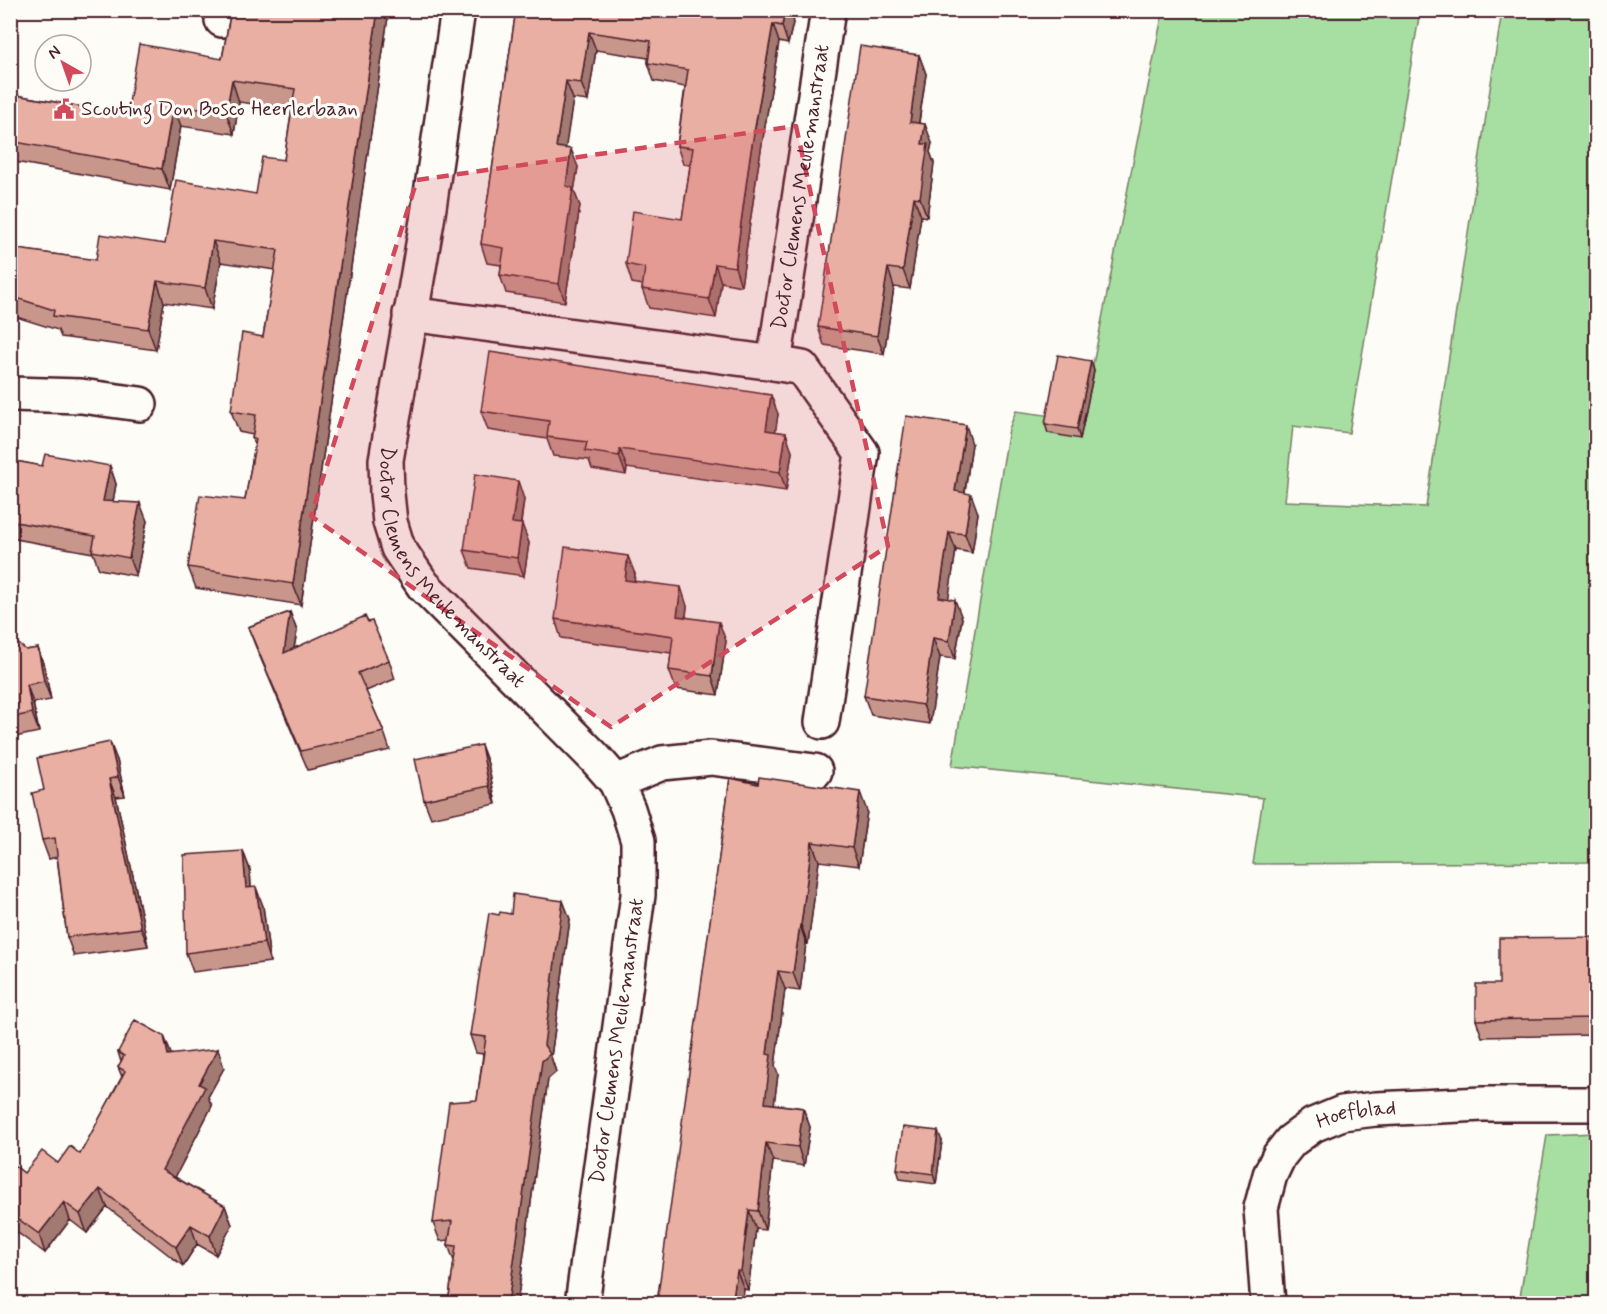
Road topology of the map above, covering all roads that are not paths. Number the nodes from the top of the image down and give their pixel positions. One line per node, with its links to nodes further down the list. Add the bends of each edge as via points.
1 (458, 10): 3 (street, Doctor Clemens Meulemanstraat)
2 (828, 10): 4 (street, Doctor Clemens Meulemanstraat)
3 (410, 314): 4 (street, Doctor Clemens Meulemanstraat); 9 (street, Doctor Clemens Meulemanstraat, via 387,460 390,522 398,548 423,585)
4 (774, 363): 7 (street, Doctor Clemens Meulemanstraat, via 802,368 862,453)
5 (10, 394): 6 (street, via 81,396)
6 (140, 404)
7 (822, 722)
8 (815, 771): 9 (street, via 711,758 662,763)
9 (616, 782): 11 (street, Doctor Clemens Meulemanstraat, via 638,841 638,895)
10 (1596, 1104): 12 (street, Hoefblad, via 1376,1109 1342,1113 1313,1125 1279,1156 1261,1208)
11 (582, 1304)
12 (1268, 1304)

